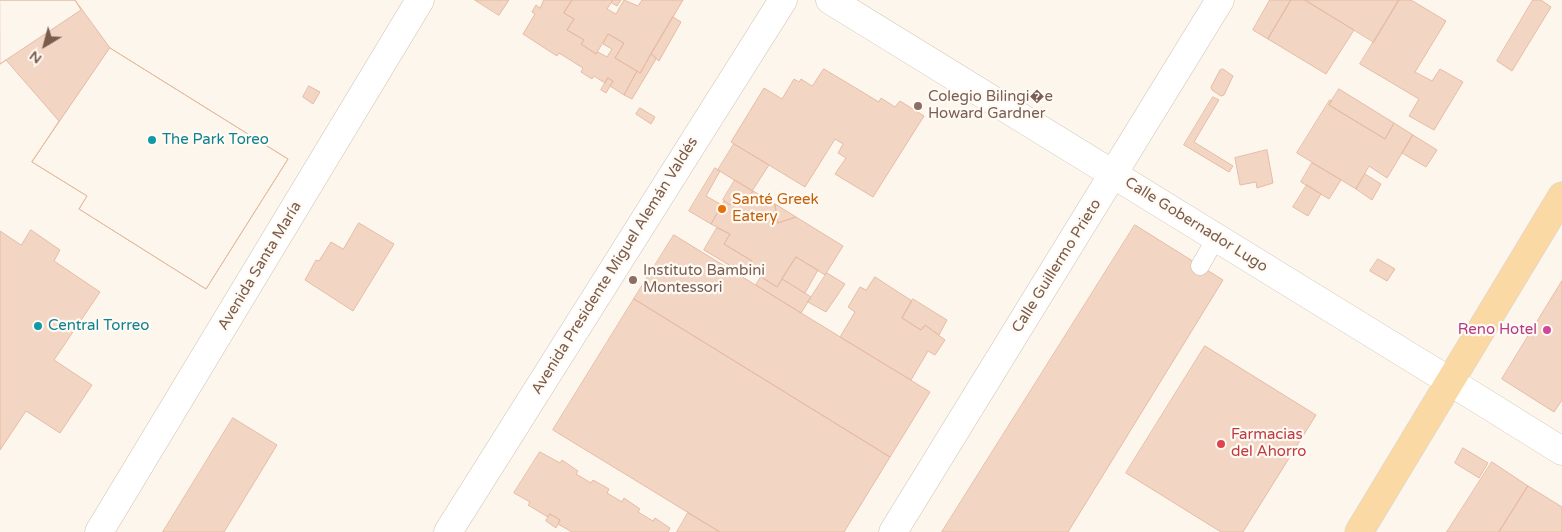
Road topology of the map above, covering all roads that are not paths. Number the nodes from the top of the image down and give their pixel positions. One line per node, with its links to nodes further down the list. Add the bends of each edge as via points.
1 (420, 0): 11 (street, Avenida Santa María)
2 (782, 0): 12 (street, Avenida Presidente Miguel Alemán Valdés)
3 (830, 0): 5 (street, Calle Gobernador Lugo)
4 (1220, 0): 5 (street, Calle Guillermo Prieto)
5 (1113, 175): 7 (street, Calle Gobernador Lugo); 13 (street, Calle Guillermo Prieto)
6 (1562, 196): 9 (main road)
7 (1216, 238): 8 (lane); 9 (street, Calle Gobernador Lugo)
8 (1200, 266)
9 (1451, 382): 10 (street, Calle Gobernador Lugo); 14 (main road)
10 (1562, 451)
11 (99, 532)
12 (448, 532)
13 (893, 532)
14 (1359, 532)

